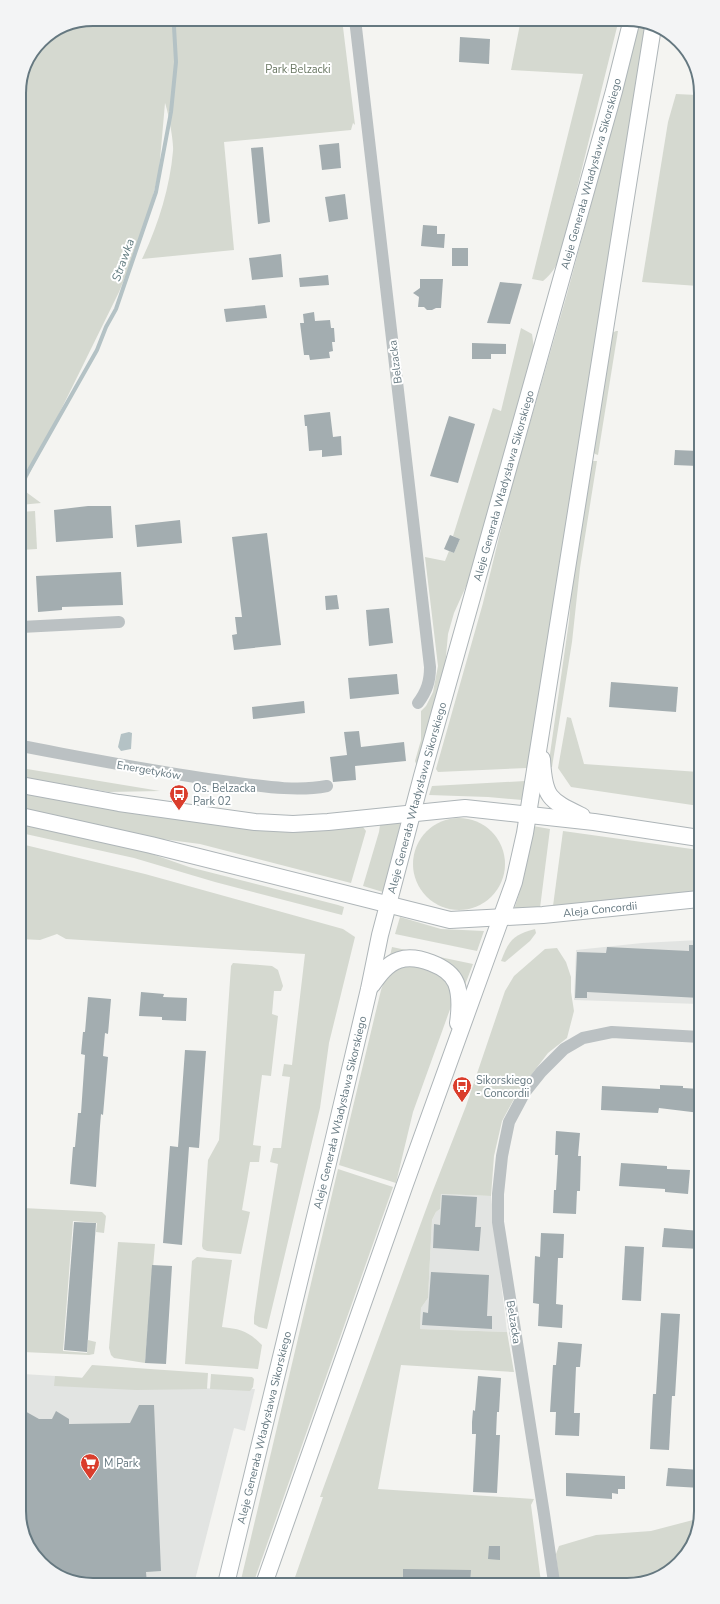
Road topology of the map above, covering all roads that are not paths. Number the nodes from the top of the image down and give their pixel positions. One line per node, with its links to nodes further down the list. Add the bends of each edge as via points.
1 (356, 26): 6 (street, Belzacka, via 430,667 430,680)
2 (630, 26): 11 (main road, Aleje Generała Władysława Sikorskiego)
3 (652, 31): 7 (main road)
4 (119, 622): 5 (street)
5 (26, 627)
6 (418, 703)
7 (540, 734): 12 (main road); 14 (main road, via 543,777 549,794 558,804)
8 (26, 747): 10 (street, Energetyków, via 192,777 262,786)
9 (26, 786): 11 (main road, via 119,803 255,822 312,824)
10 (327, 786)
11 (412, 814): 12 (main road, via 465,808); 17 (main road, Aleje Generała Władysława Sikorskiego)
12 (527, 814): 14 (main road); 18 (main road, via 514,882)
13 (26, 817): 17 (main road, Aleja Concordii)
14 (594, 822): 15 (main road)
15 (694, 837)
16 (694, 899): 18 (main road, Aleja Concordii)
17 (389, 904): 18 (main road, Aleja Concordii, via 450,920); 19 (main road, Aleje Generała Władysława Sikorskiego, via 380,935)
18 (501, 918): 21 (main road)
19 (370, 989): 21 (main road, via 380,974 401,959 425,962 445,969 453,979 459,994); 22 (main road, Aleje Generała Władysława Sikorskiego)
20 (694, 1036): 24 (street, Belzacka, via 612,1032 579,1040 564,1048 541,1072 525,1092 509,1122 498,1194 500,1230)
21 (456, 1044): 23 (main road)
22 (227, 1578)
23 (266, 1578)
24 (553, 1578)

